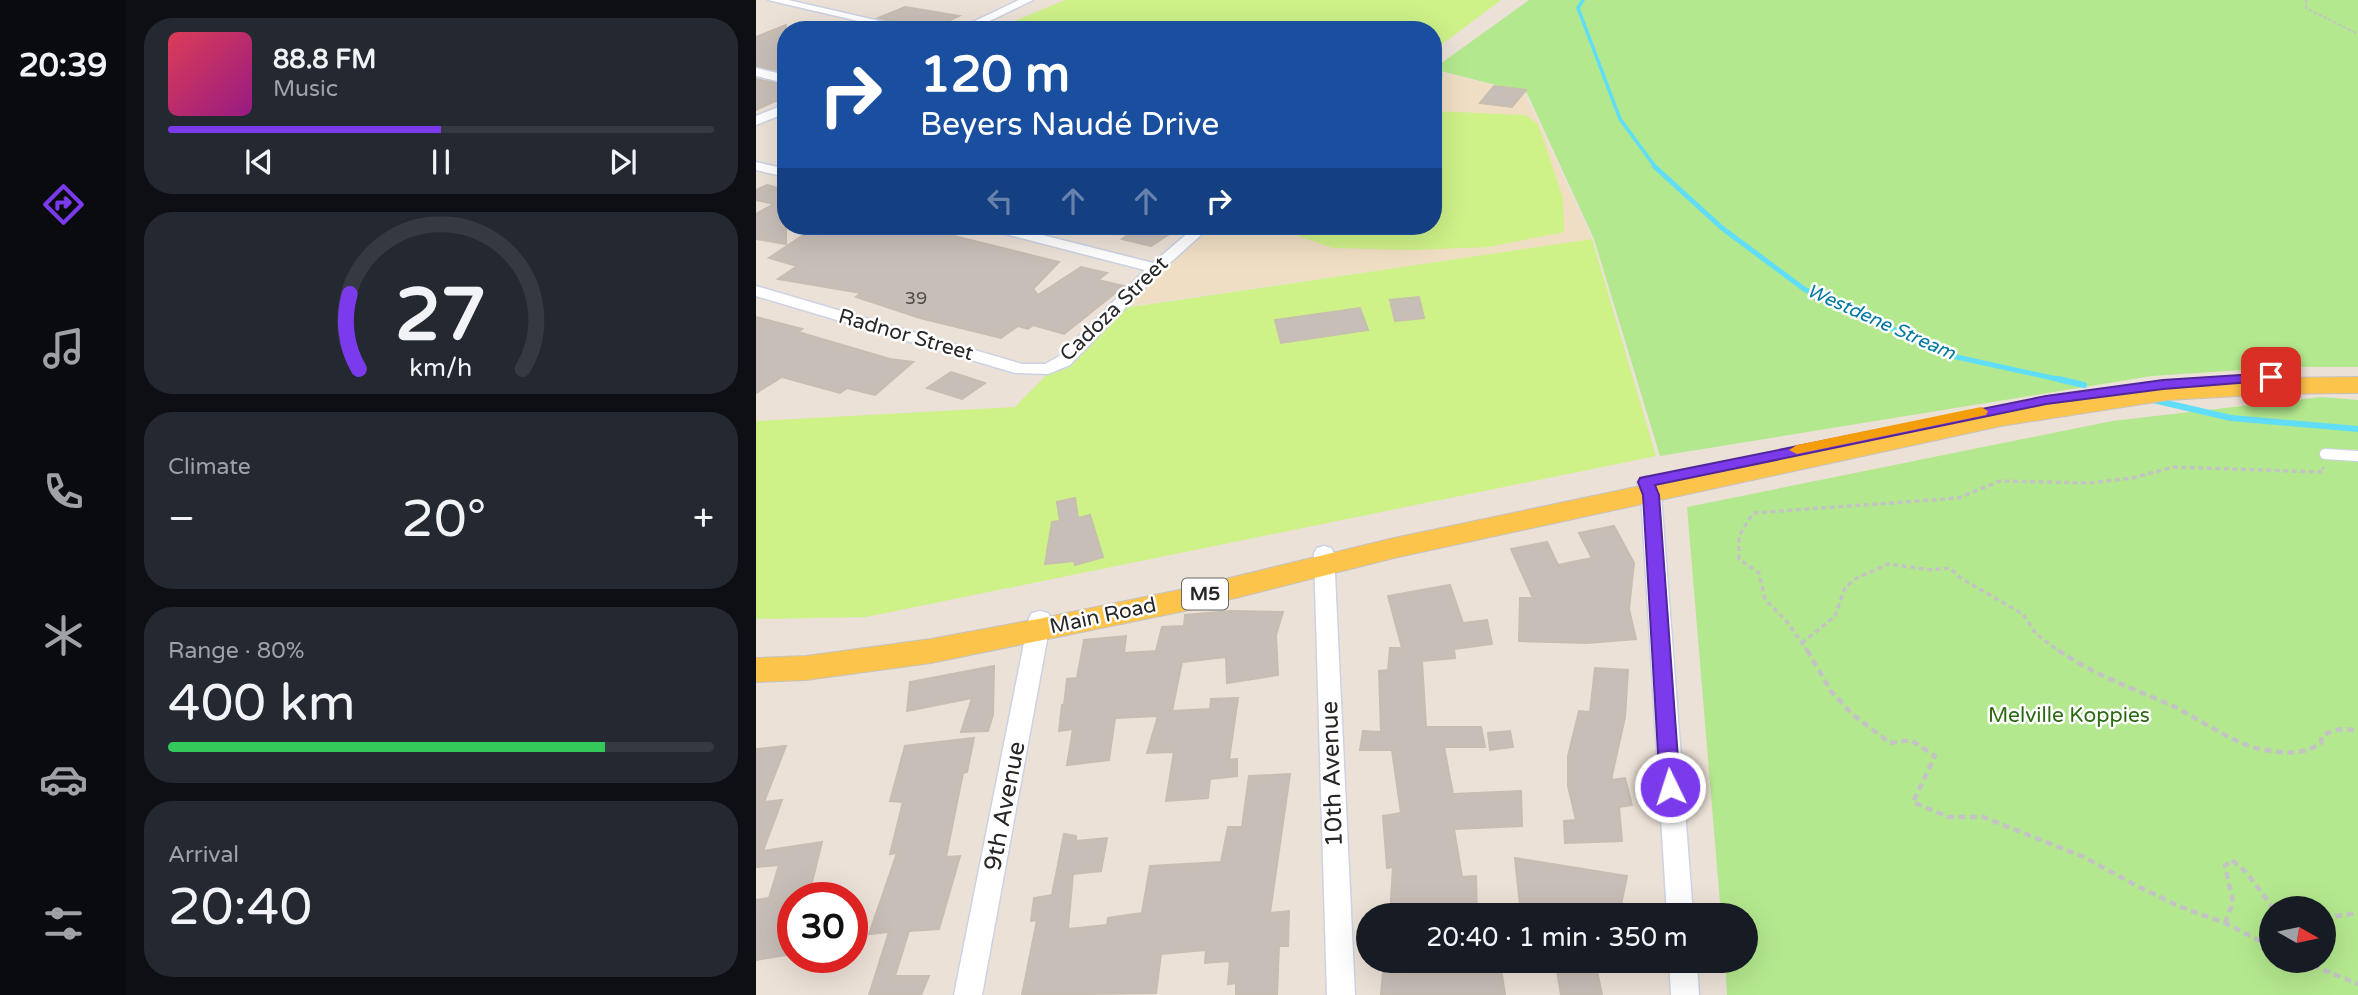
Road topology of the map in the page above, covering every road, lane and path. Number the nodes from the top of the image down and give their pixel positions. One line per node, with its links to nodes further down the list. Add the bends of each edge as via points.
1 (773, 0): 4 (street)
2 (1028, 0): 5 (street)
3 (2306, 0): 6 (path, via 2306,8)
4 (872, 21)
5 (981, 21)
6 (2358, 34)
7 (756, 72): 8 (street)
8 (777, 77)
9 (777, 112): 10 (street)
10 (756, 121)
11 (756, 166): 12 (street)
12 (777, 171)
13 (1026, 235): 15 (street)
14 (1194, 235): 15 (street, Cadoza Street)
15 (1156, 268): 17 (street, Cadoza Street)
16 (756, 290): 17 (street, Radnor Street, via 1021,369)
17 (1057, 366)
18 (2358, 373): 22 (main road, M5, via 2204,381 2067,397 1961,415)
19 (2358, 385): 22 (main road, M5, via 2180,391 2054,408)
20 (2325, 454): 21 (lane); 25 (path, via 2323,472 2173,467 2089,483 2000,481 1958,498 1753,513 1739,536 1739,559 1759,573 1765,599)
21 (2358, 456)
22 (1648, 488): 23 (main road, Main Road / M5); 30 (street)
23 (1323, 559): 24 (main road, Main Road / M5, via 1184,600); 39 (street, 10th Avenue)
24 (1039, 624): 26 (main road, Main Road / M5); 27 (main road, Main Road / M5, via 918,653); 38 (street, 9th Avenue)
25 (1802, 643): 28 (path, via 1835,617 1845,588 1855,579 1888,565 1944,567 2023,614 2036,634 2089,671 2256,748 2309,751 2329,731); 33 (path, via 1831,691 1852,715 1889,743 1911,740 1935,756 1913,802 1948,817 1983,817 2084,857 2181,907)
26 (756, 656)
27 (756, 670)
28 (2358, 732)
29 (2264, 896): 33 (path, via 2232,860 2225,866 2234,901)
30 (1679, 903)
31 (2358, 913): 32 (path)
32 (2336, 916)
33 (2225, 923): 34 (path)
34 (2259, 940)
35 (1684, 973): 40 (street)
36 (2331, 973): 37 (path)
37 (2358, 984)
38 (968, 995)
39 (1341, 995)
40 (1685, 995)

